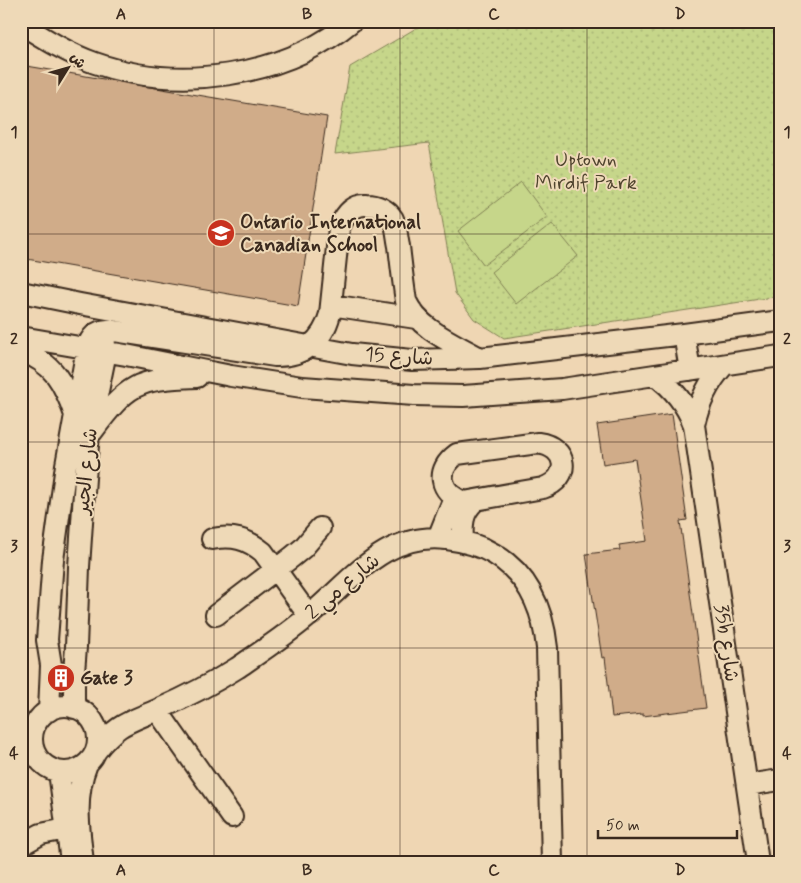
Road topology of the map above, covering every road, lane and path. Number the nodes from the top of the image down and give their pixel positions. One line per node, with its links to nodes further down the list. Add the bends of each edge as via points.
1 (352, 21): 2 (street, via 308,49 267,66 225,75 181,78 138,74 96,63 55,46)
2 (21, 24)
3 (21, 292): 4 (street, شارع 15)
4 (80, 304): 8 (street); 11 (street, شارع 15)
5 (331, 305): 6 (street); 6 (street, via 343,217 352,209 375,205 386,210 397,231 406,301); 11 (street, via 324,332)
6 (416, 318): 15 (street)
7 (780, 321): 9 (street, شارع 15)
8 (101, 330): 11 (street, via 275,356 294,355); 12 (street, via 92,337)
9 (684, 334): 15 (street, شارع 15); 17 (street)
10 (21, 337): 12 (street, شارع 15)
11 (311, 346): 15 (street, شارع 15, via 412,360)
12 (96, 350): 19 (street, شارع 15); 20 (street, شارع الجير); 22 (street, شارع الجير)
13 (21, 351): 20 (street, via 54,372 67,392)
14 (780, 356): 16 (street, شارع 15)
15 (480, 358)
16 (724, 365): 17 (street, شارع 15); 21 (street, 35b شارع, via 704,392)
17 (690, 370): 18 (street, شارع 15)
18 (655, 375): 19 (street, شارع 15, via 562,389 463,396 302,387); 21 (street, 35b شارع, via 685,405)
19 (231, 376): 22 (street, via 166,378 141,384 113,404)
20 (75, 418): 32 (street, شارع الجير, via 53,560)
21 (694, 425): 44 (street, 35b شارع)
22 (89, 435): 33 (street, شارع الجير)
23 (454, 498): 24 (street); 24 (street, via 442,481 448,460 457,454 538,443 548,444 562,458 560,478 553,485); 26 (street)
24 (474, 502): 28 (street, via 463,518)
25 (320, 528): 29 (street)
26 (438, 538): 28 (street, شارع مي 2); 31 (street, شارع مي 2, via 407,541 379,554)
27 (212, 539): 29 (street, via 226,536 254,544)
28 (464, 541): 50 (street, شارع مي 2, via 501,558 530,589 540,608 548,648)
29 (277, 570): 30 (street); 31 (street)
30 (216, 615)
31 (309, 616): 34 (street, شارع مي 2, via 232,671)
32 (48, 640): 33 (street, via 64,649); 36 (street, شارع الجير, via 51,670)
33 (76, 647): 35 (street, شارع الجير, via 82,672)
34 (157, 710): 37 (street, شارع مي 2); 45 (street)
35 (81, 712): 36 (street, via 61,707); 37 (street, شارع مي 2); 40 (street, via 96,728)
36 (43, 715): 38 (street); 41 (street, via 32,739)
37 (127, 722): 40 (street, شارع مي 2, via 109,735)
38 (21, 729)
39 (21, 745): 41 (street)
40 (91, 757): 42 (street, via 74,771); 49 (street, via 79,796)
41 (39, 760): 42 (street)
42 (59, 772): 46 (street)
43 (780, 780): 44 (street)
44 (746, 785): 51 (street, 35b شارع)
45 (232, 818)
46 (66, 829): 47 (street, via 41,834); 48 (street)
47 (21, 845)
48 (71, 862)
49 (83, 862)
50 (552, 862)
51 (758, 862)

